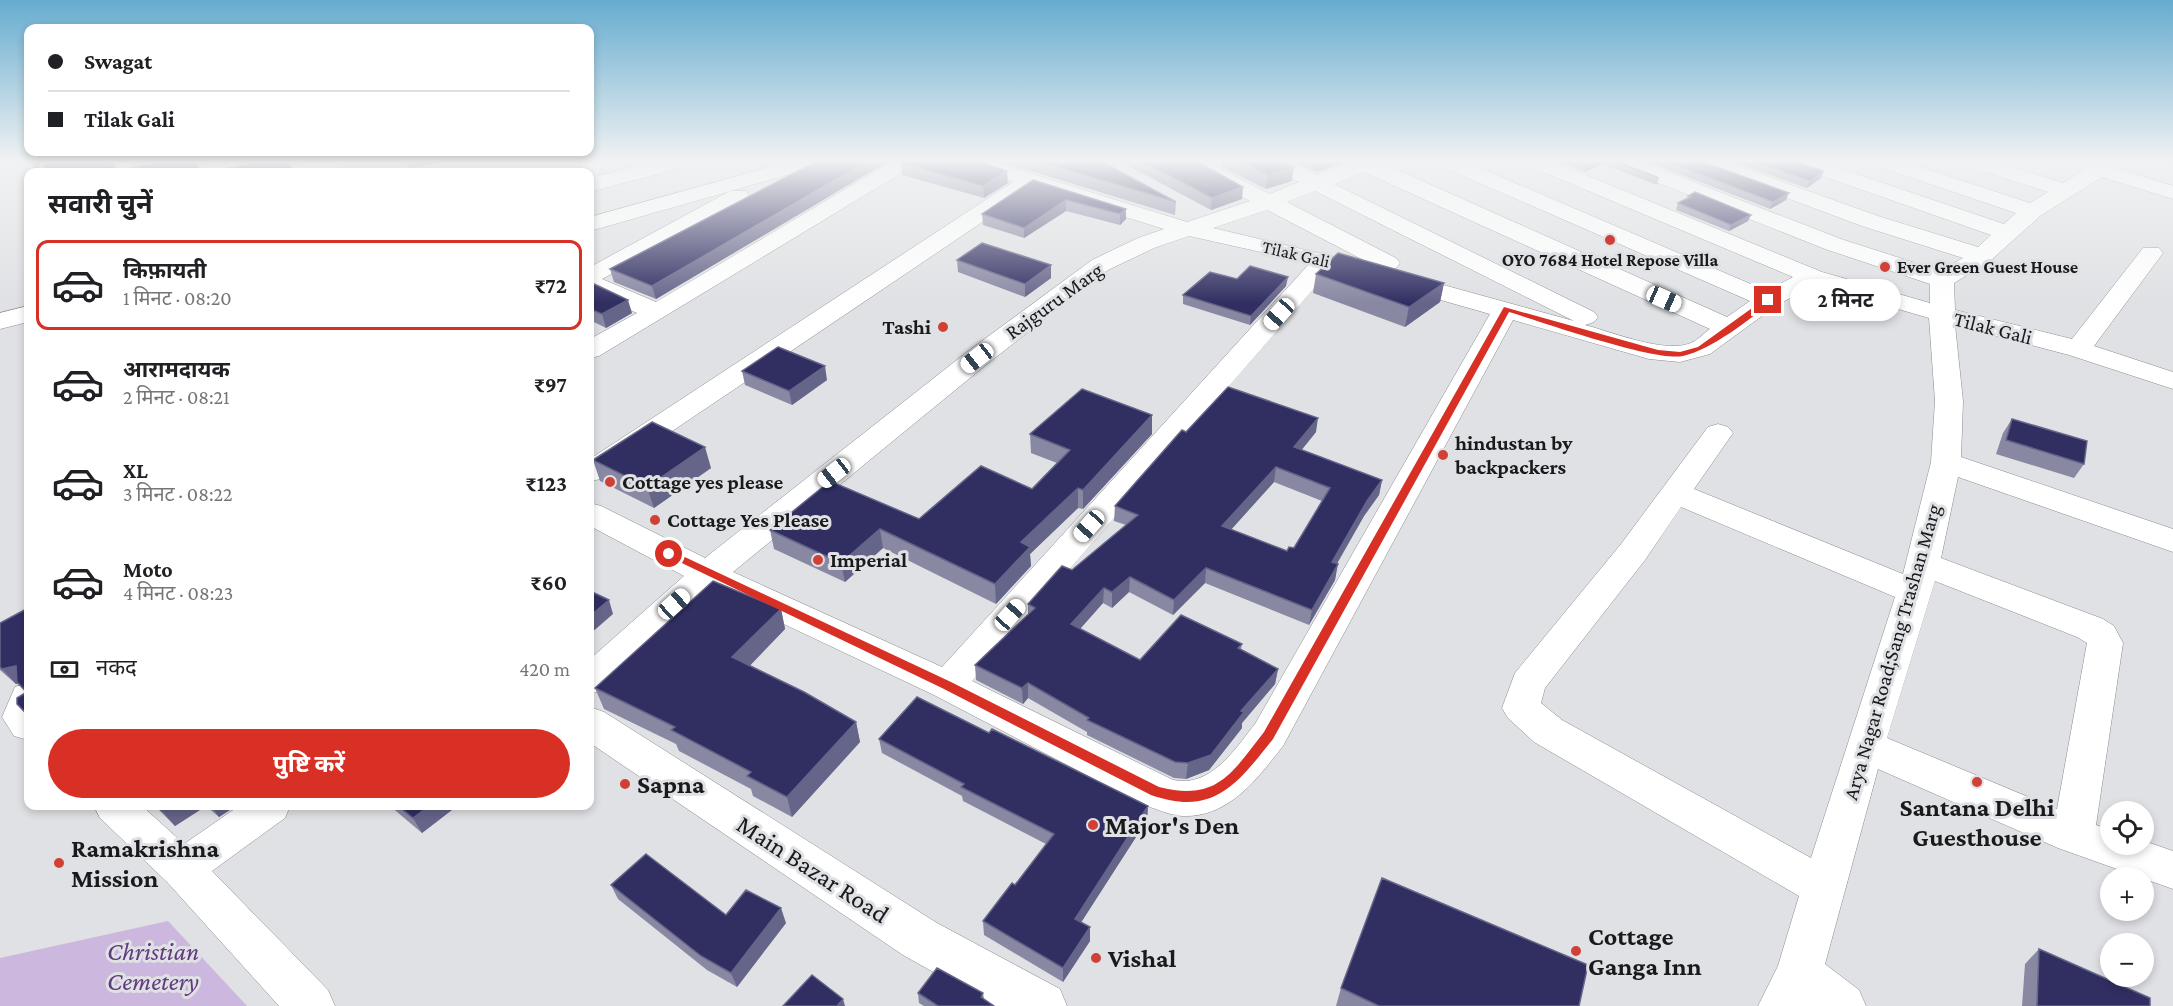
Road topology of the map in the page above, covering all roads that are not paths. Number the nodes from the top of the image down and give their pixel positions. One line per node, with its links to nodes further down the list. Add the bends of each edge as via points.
1 (643, 209): 19 (street)
2 (714, 209): 23 (street)
3 (828, 209): 30 (street)
4 (987, 209): 43 (street)
5 (1152, 209): 17 (street, Tilak Gali)
6 (1237, 209): 17 (street, Rajguru Marg)
7 (1282, 209): 27 (street)
8 (1369, 209): 39 (street)
9 (1466, 209): 34 (street)
10 (1557, 209): 28 (street)
11 (1649, 209): 24 (street, Tilak Gali)
12 (1743, 209): 25 (street)
13 (1837, 209): 21 (street)
14 (1973, 209): 18 (street)
15 (1991, 209): 18 (street)
16 (2038, 209): 18 (street)
17 (1192, 219): 22 (street, Tilak Gali); 47 (street, Rajguru Marg, via 1100,265 1068,287)
18 (2021, 222): 21 (street)
19 (594, 223)
20 (2151, 253): 38 (street)
21 (1982, 256): 25 (street)
22 (1326, 260): 27 (street, Tilak Gali); 50 (street)
23 (594, 274)
24 (1813, 277): 28 (street, Tilak Gali); 31 (street, Tilak Gali)
25 (1942, 280): 31 (street, Arya Nagar Road;Sang Trashan Marg)
26 (594, 285): 30 (street)
27 (1442, 291): 29 (street, Tilak Gali)
28 (1768, 300): 34 (street, Tilak Gali)
29 (1506, 309): 39 (street, Tilak Gali); 50 (street, via 1269,735 1237,776 1208,794 1184,799 1156,792)
30 (657, 312): 37 (street)
31 (1941, 314): 38 (street, Tilak Gali); 42 (street, Arya Nagar Road;Sang Trashan Marg, via 1949,401)
32 (24, 315): 33 (street)
33 (0, 321)
34 (1729, 328): 39 (street, Tilak Gali, via 1701,348 1680,354)
35 (24, 329): 36 (street)
36 (0, 336)
37 (594, 348)
38 (2078, 349): 40 (street, Tilak Gali)
39 (1658, 353)
40 (2173, 381)
41 (1718, 433): 44 (street)
42 (1946, 462): 46 (street); 48 (street, Arya Nagar Road;Sang Trashan Marg)
43 (594, 469)
44 (1675, 493): 48 (street); 58 (street, via 1528,683 1521,708 1548,731)
45 (594, 515): 47 (street)
46 (2173, 541)
47 (708, 574): 49 (street, Rajguru Marg); 50 (street)
48 (1918, 578): 52 (street, Arya Nagar Road;Sang Trashan Marg); 55 (street, via 2101,634 2105,644)
49 (594, 676)
50 (946, 685)
51 (594, 726): 61 (street, Main Bazar Road, via 920,939)
52 (1865, 746): 55 (street); 58 (street, Arya Nagar Road;Sang Trashan Marg)
53 (119, 810): 56 (street)
54 (264, 810): 56 (street)
55 (2073, 835): 57 (street)
56 (182, 869): 60 (street)
57 (2173, 870)
58 (1823, 886): 59 (street, Arya Nagar Road;Sang Trashan Marg)
59 (1790, 990): 62 (street)
60 (311, 1006)
61 (1042, 1006)
62 (1842, 1006)

